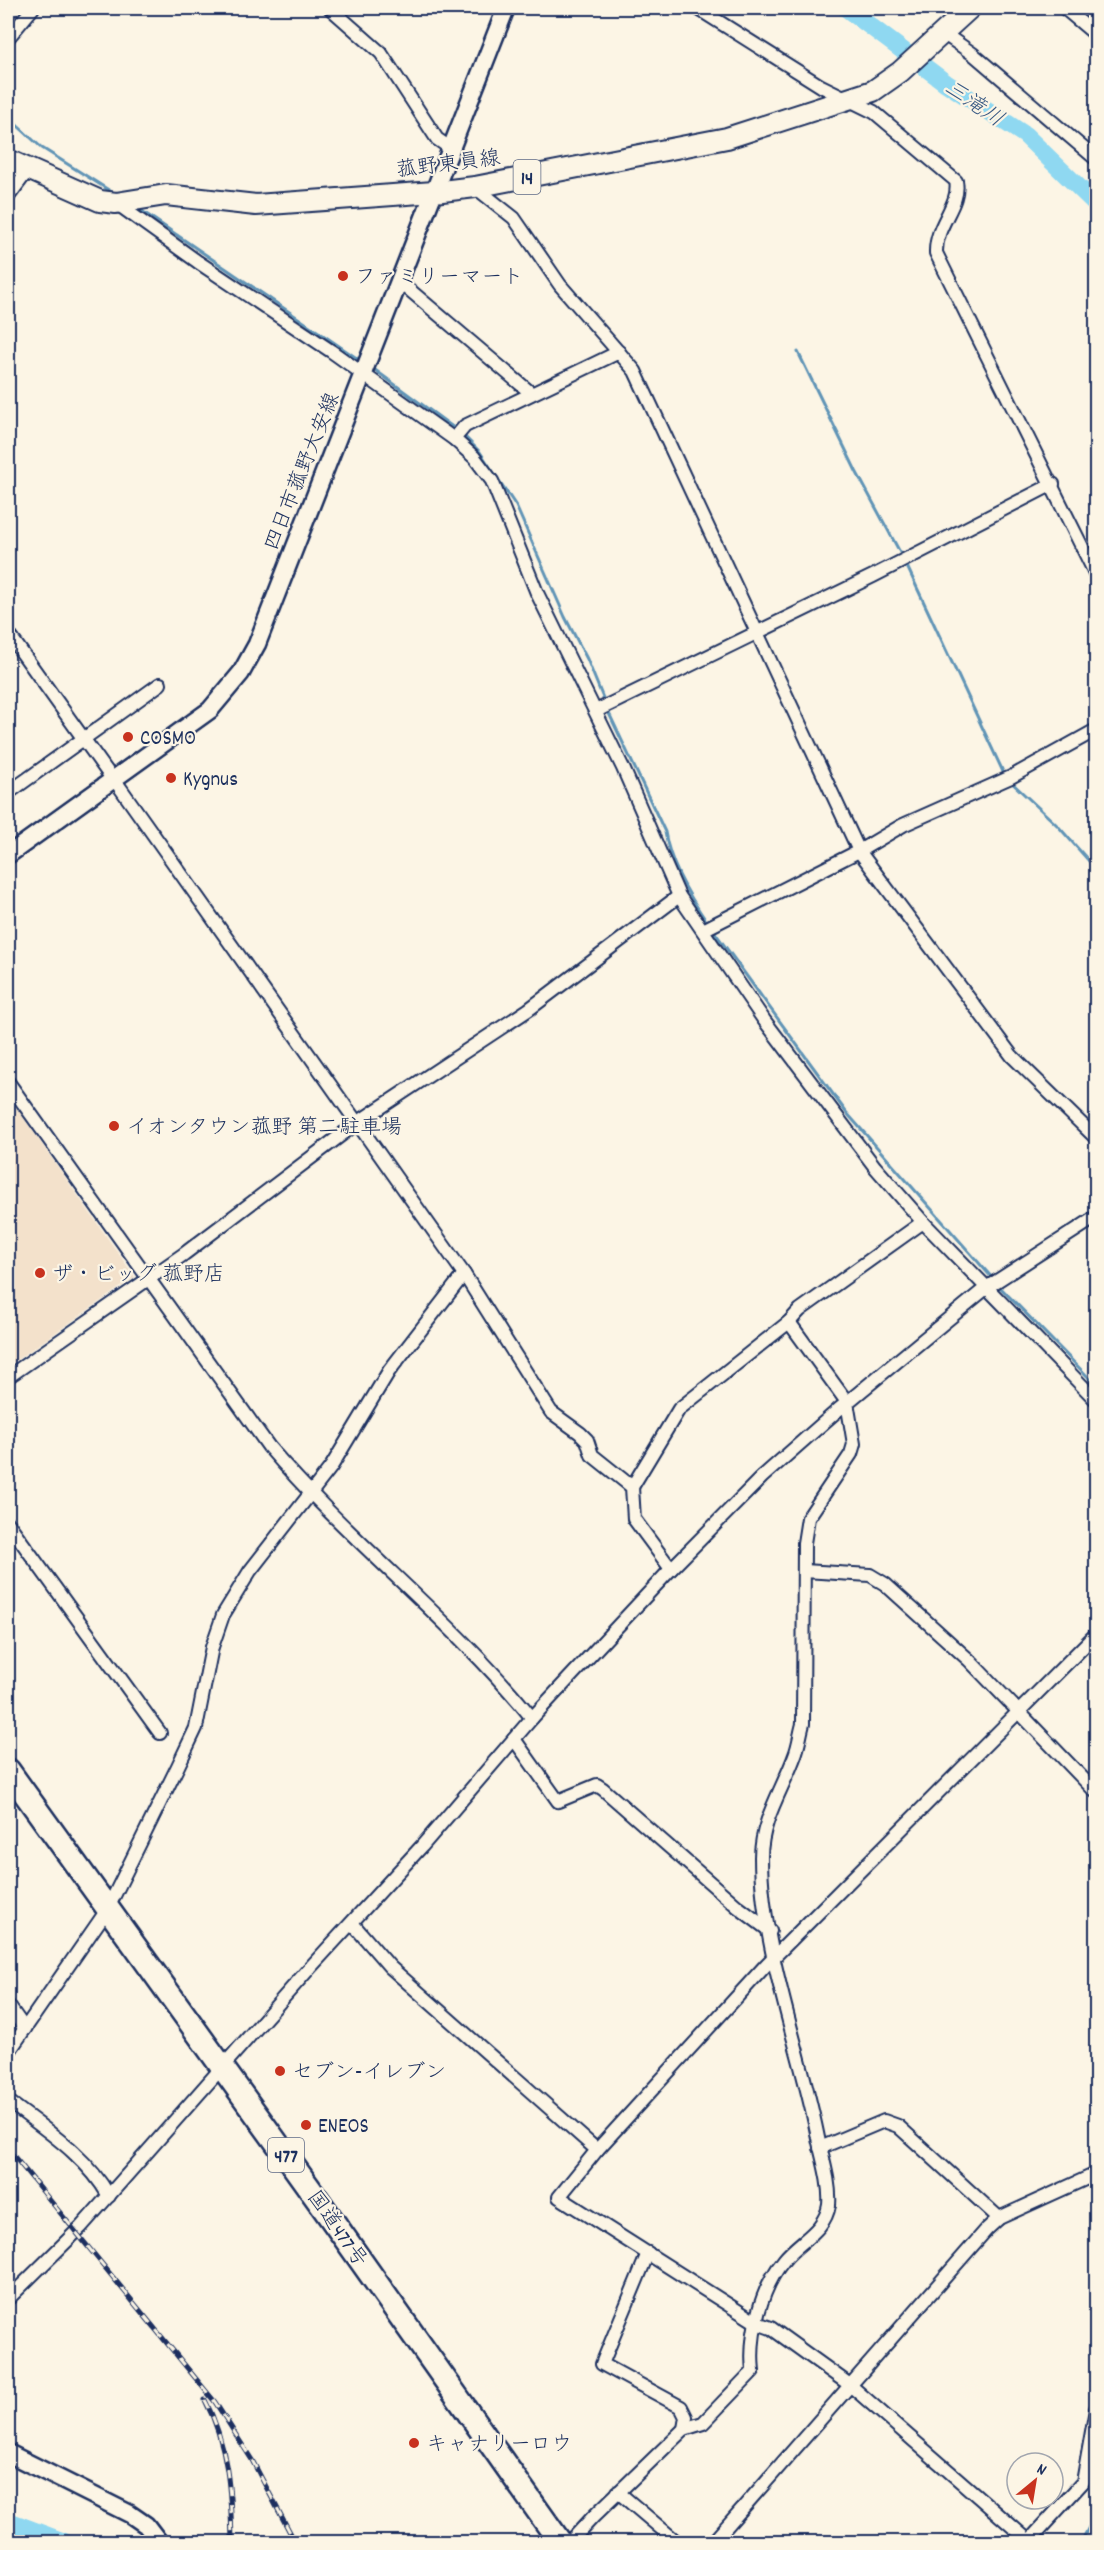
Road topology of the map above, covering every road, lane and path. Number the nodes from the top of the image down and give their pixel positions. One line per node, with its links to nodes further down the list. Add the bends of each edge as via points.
1 (33, 8): 9 (street)
2 (330, 8): 11 (street, via 381,53 437,139)
3 (506, 8): 11 (main road, 四日市菰野大安線)
4 (697, 8): 10 (street)
5 (970, 8): 7 (main road, 菰野東員線 / 14)
6 (1064, 8): 8 (street)
7 (940, 35): 10 (main road, 菰野東員線 / 14, via 873,91); 12 (street, via 973,54)
8 (1096, 35)
9 (8, 38)
10 (844, 99): 15 (main road, 菰野東員線 / 14, via 727,138); 24 (street, via 874,112 956,181 956,198 938,231 936,253)
11 (450, 148): 16 (main road, 四日市菰野大安線)
12 (1096, 159)
13 (8, 160): 14 (main road, 菰野東員線 / 14)
14 (29, 169): 17 (street); 18 (main road, 菰野東員線 / 14, via 100,201)
15 (475, 187): 16 (main road, 菰野東員線 / 14); 20 (street, via 514,218 560,285)
16 (434, 192): 18 (main road, 菰野東員線 / 14, via 256,205 166,195); 19 (main road, 四日市菰野大安線)
17 (8, 197)
18 (126, 202): 21 (street, via 198,262)
19 (399, 281): 21 (main road, 四日市菰野大安線); 22 (street)
20 (619, 352): 22 (street); 27 (street, via 644,389)
21 (366, 367): 23 (street); 32 (main road, 四日市菰野大安線, via 257,644 241,673 210,710)
22 (531, 393): 23 (street, via 465,426)
23 (455, 438): 29 (street, via 492,481 537,593)
24 (1053, 484): 25 (street); 27 (street)
25 (1096, 575)
26 (8, 633): 31 (street)
27 (756, 633): 29 (street); 34 (street)
28 (160, 684): 31 (street)
29 (598, 710): 36 (street)
30 (1096, 730): 34 (street, via 1007,779 903,825)
31 (84, 740): 32 (street); 33 (street)
32 (113, 779): 35 (main road, 四日市菰野大安線); 39 (street)
33 (8, 794)
34 (859, 851): 37 (street); 40 (street, via 1012,1056)
35 (8, 855)
36 (679, 896): 37 (street); 39 (street, via 528,1010)
37 (703, 930): 42 (street, via 824,1103)
38 (8, 1082): 44 (street)
39 (357, 1123): 43 (street); 44 (street)
40 (1096, 1138)
41 (1096, 1217): 45 (street)
42 (923, 1222): 45 (street); 46 (street, via 800,1310)
43 (464, 1274): 50 (street, via 551,1412 580,1433 592,1455); 51 (street, via 389,1371)
44 (146, 1279): 47 (street); 51 (street, via 269,1447)
45 (988, 1287): 48 (street); 49 (street)
46 (789, 1322): 49 (street); 50 (street, via 680,1408)
47 (8, 1377)
48 (1096, 1400)
49 (847, 1402): 53 (street, via 762,1477); 54 (street, via 854,1444 808,1518)
50 (632, 1487): 53 (street, via 634,1519)
51 (310, 1496): 57 (street, via 499,1677); 62 (street, via 250,1571 223,1615 212,1647 196,1728)
52 (8, 1523): 58 (street)
53 (671, 1569): 57 (street)
54 (804, 1571): 56 (street, via 870,1575 885,1584); 64 (street, via 803,1724 796,1753 762,1835)
55 (1096, 1635): 56 (street)
56 (1020, 1710): 61 (street); 65 (street)
57 (532, 1719): 59 (street)
58 (160, 1733)
59 (514, 1739): 63 (street); 64 (street, via 558,1801 597,1785)
60 (8, 1770): 62 (highway, 国道477号 / 477)
61 (1096, 1792)
62 (107, 1910): 67 (street); 69 (highway, 国道477号 / 477)
63 (352, 1923): 69 (street); 72 (street, via 390,1967)
64 (770, 1931): 65 (street)
65 (774, 1957): 71 (street); 72 (street)
66 (8, 2005): 67 (street)
67 (25, 2029): 68 (street)
68 (8, 2053)
69 (223, 2068): 74 (street); 85 (highway, 国道477号 / 477)
70 (8, 2101): 74 (street, via 76,2154 99,2178)
71 (820, 2148): 75 (street, via 884,2121 891,2123); 78 (street, via 829,2199 826,2214 819,2226 785,2258 768,2288)
72 (597, 2150): 76 (street, via 559,2197)
73 (1096, 2174): 75 (street)
74 (109, 2196): 77 (street)
75 (999, 2218): 79 (street)
76 (648, 2253): 78 (street); 81 (street, via 602,2364 681,2407 686,2417)
77 (8, 2299)
78 (757, 2323): 79 (street, via 771,2328); 81 (street, via 751,2354 753,2371 703,2423)
79 (850, 2385): 88 (street); 89 (street)
80 (1096, 2409): 89 (street, via 1083,2482)
81 (684, 2429): 83 (street)
82 (8, 2453): 84 (main road, via 130,2514 146,2525)
83 (618, 2492): 86 (street); 87 (street)
84 (159, 2542)
85 (560, 2542)
86 (570, 2542)
87 (677, 2542)
88 (713, 2542)
89 (1030, 2542)

